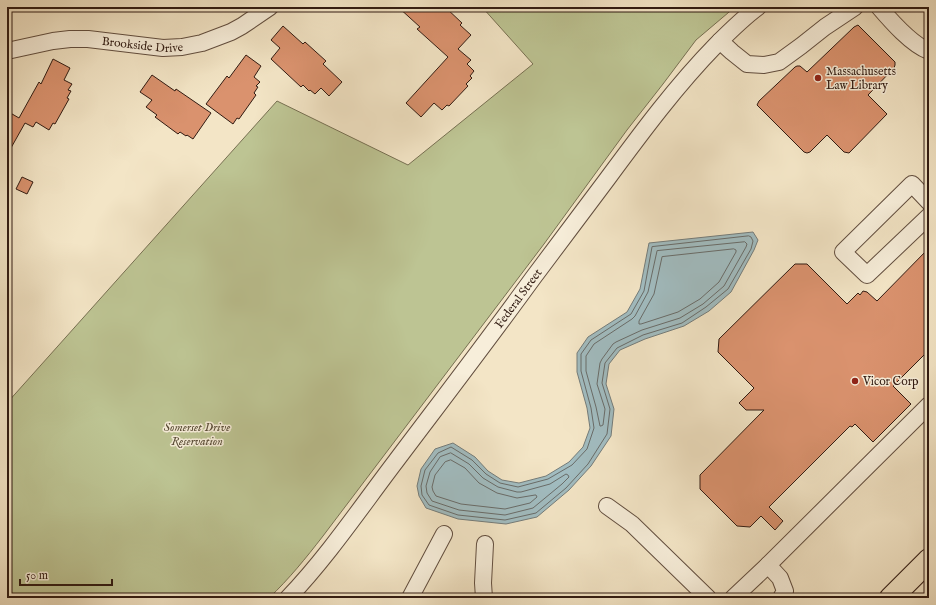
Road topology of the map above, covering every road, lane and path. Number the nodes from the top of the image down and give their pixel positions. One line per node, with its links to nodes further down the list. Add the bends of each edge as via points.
1 (270, 7): 6 (street, Brookside Drive, via 232,32 182,47 163,48 70,39)
2 (758, 7): 5 (street, Federal Street)
3 (855, 7): 5 (street, via 779,62 764,65 747,64)
4 (879, 7): 7 (street, via 900,30)
5 (720, 41): 16 (street, Federal Street, via 696,65 590,200 333,546)
6 (7, 51)
7 (929, 51)
8 (929, 202): 9 (street, via 912,184 844,252 867,275)
9 (929, 216)
10 (929, 405): 15 (street)
11 (607, 506): 19 (street, via 632,524)
12 (444, 534): 17 (street)
13 (486, 544): 18 (street)
14 (929, 560): 22 (highway)
15 (768, 565): 20 (street); 21 (street, via 780,578 785,591)
16 (288, 598)
17 (410, 598)
18 (484, 598)
19 (708, 598)
20 (733, 598)
21 (781, 598)
22 (891, 598)

